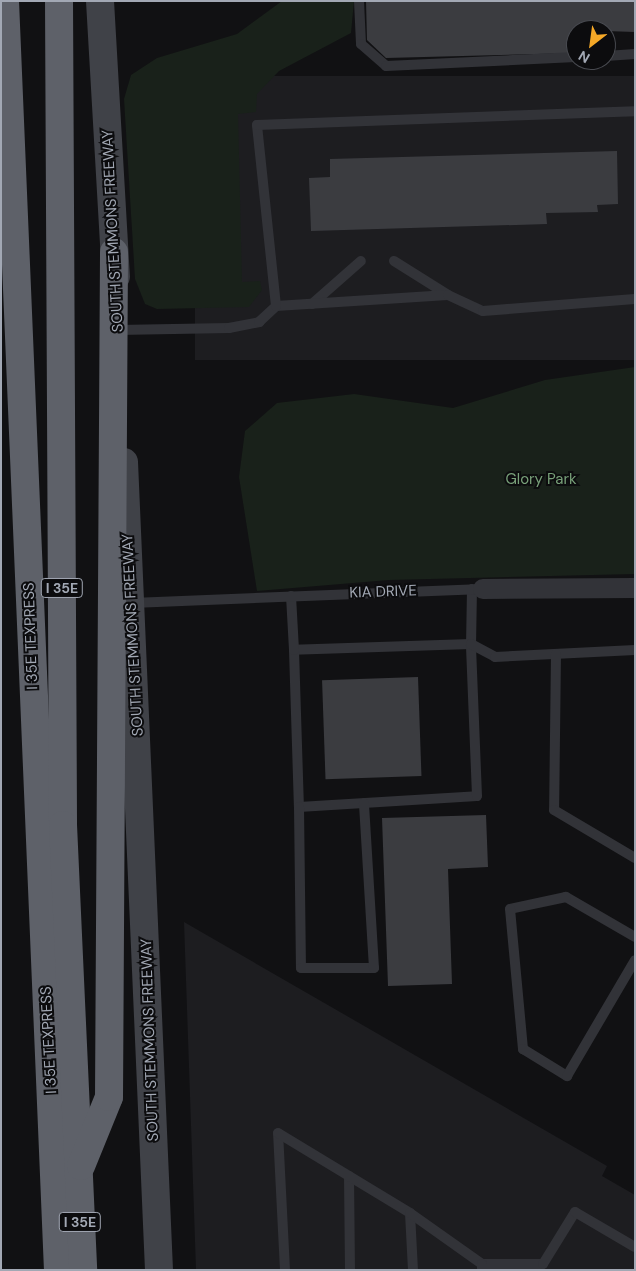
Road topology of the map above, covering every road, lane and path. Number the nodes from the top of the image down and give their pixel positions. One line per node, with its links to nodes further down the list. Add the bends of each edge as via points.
1 (5, 1): 36 (highway, I 35E TEXPRESS)
2 (59, 1): 30 (highway, I 35E, via 63,825)
3 (100, 1): 9 (main road, SOUTH STEMMONS FREEWAY)
4 (359, 1): 7 (lane, via 361,44 386,66)
5 (635, 54): 6 (lane)
6 (616, 55)
7 (566, 57)
8 (635, 111): 15 (lane, via 257,125)
9 (114, 252): 16 (main road, SOUTH STEMMONS FREEWAY); 30 (highway, via 109,1097)
10 (361, 261): 14 (lane)
11 (394, 262): 12 (lane)
12 (448, 295): 13 (lane, via 483,310); 14 (lane)
13 (635, 300)
14 (312, 304): 15 (lane)
15 (276, 306): 16 (lane, via 259,322 230,328)
16 (118, 330): 20 (main road, SOUTH STEMMONS FREEWAY)
17 (635, 588): 18 (street, KIA DRIVE)
18 (478, 589): 19 (lane, KIA DRIVE); 21 (lane)
19 (291, 596): 20 (lane, KIA DRIVE); 22 (lane)
20 (131, 603): 38 (main road, SOUTH STEMMONS FREEWAY)
21 (471, 644): 22 (lane); 24 (lane, via 495,657); 25 (lane, via 477,796)
22 (294, 650): 26 (lane)
23 (635, 650): 24 (lane)
24 (556, 654): 27 (lane, via 554,810)
25 (364, 803): 26 (lane); 26 (lane, via 374,968 300,968)
26 (299, 807)
27 (635, 858)
28 (635, 937): 29 (lane, via 566,897 510,909 523,1049 567,1076)
29 (635, 960)
30 (78, 1175): 37 (highway, I 35E)
31 (349, 1176): 32 (lane); 39 (lane, via 278,1133); 40 (lane)
32 (410, 1213): 34 (lane); 41 (lane)
33 (635, 1247): 35 (lane, via 575,1212)
34 (482, 1267): 35 (lane)
35 (543, 1267): 42 (lane)
36 (58, 1270)
37 (83, 1270)
38 (159, 1270)
39 (285, 1270)
40 (350, 1270)
41 (413, 1270)
42 (553, 1270)

